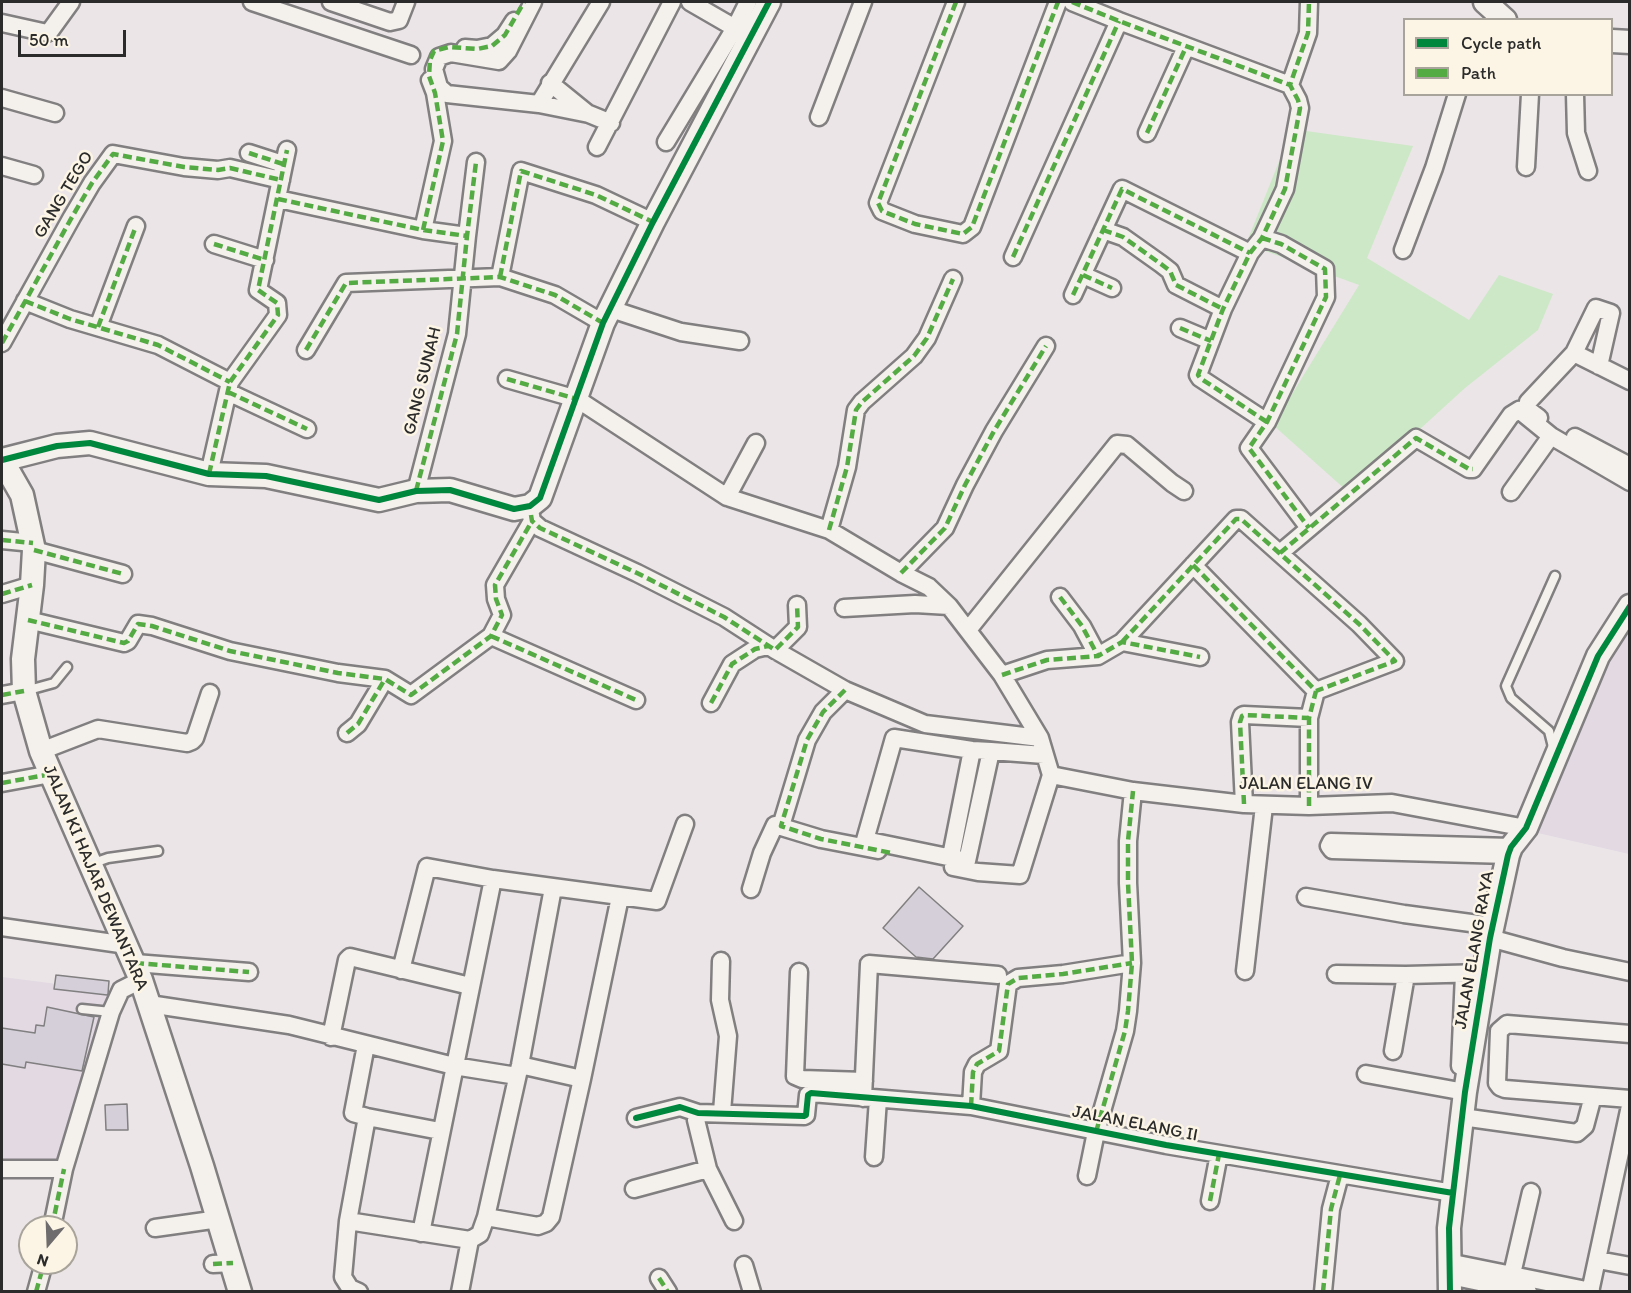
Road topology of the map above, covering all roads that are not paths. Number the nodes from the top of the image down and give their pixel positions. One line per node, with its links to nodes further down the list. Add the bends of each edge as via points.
1 (71, 2): 21 (street, via 47,33)
2 (252, 2): 26 (street)
3 (332, 2): 4 (street, via 390,22 399,20)
4 (406, 2)
5 (524, 2): 51 (street, via 505,35 492,46 449,47 434,51 430,60 429,76 443,141)
6 (533, 2): 33 (street, via 508,51 498,61 451,54 439,57 434,69 439,87 447,94)
7 (601, 2): 27 (street)
8 (672, 2): 37 (street)
9 (690, 2): 22 (street)
10 (748, 2): 22 (street)
11 (769, 2): 22 (street)
12 (863, 2): 36 (street)
13 (956, 2): 14 (street, via 878,203 882,211 915,224 966,234)
14 (1058, 2)
15 (1072, 2): 20 (street)
16 (1309, 2): 28 (street, via 1308,33)
17 (1486, 2): 18 (street); 19 (street)
18 (1480, 18)
19 (1503, 18)
20 (1119, 21): 25 (street); 58 (street)
21 (2, 23)
22 (745, 33): 39 (street); 49 (street)
23 (1613, 41): 24 (street)
24 (1629, 42)
25 (1186, 47): 28 (street); 38 (street)
26 (411, 55)
27 (550, 83): 33 (street); 35 (street)
28 (1290, 85): 54 (street, via 1298,100 1300,118 1285,189)
29 (1455, 96): 56 (street)
30 (1530, 96): 45 (street)
31 (1575, 96): 46 (street, via 1576,133)
32 (2, 98): 34 (street)
33 (539, 104): 35 (street)
34 (55, 112)
35 (589, 114): 37 (street)
36 (819, 117)
37 (611, 123): 40 (street)
38 (1147, 133)
39 (666, 142)
40 (597, 147)
41 (249, 153): 43 (street)
42 (476, 162): 53 (street, GANG SUNAH)
43 (284, 165): 48 (street); 66 (street, GANG TEGO, via 218,170 113,154 87,191)
44 (2, 166): 47 (street)
45 (1526, 167)
46 (1588, 171)
47 (34, 175)
48 (278, 199): 51 (street); 59 (street)
49 (653, 222): 61 (street, via 596,195 521,171); 68 (street)
50 (136, 225): 69 (street)
51 (423, 230): 53 (street)
52 (1103, 230): 57 (street, via 1122,189); 60 (street); 67 (street, via 1123,237 1161,264 1170,271 1176,285)
53 (466, 236): 62 (street, GANG SUNAH)
54 (1262, 238): 57 (street); 82 (street, via 1324,267 1326,288 1326,297)
55 (214, 244): 59 (street)
56 (1403, 250)
57 (1250, 253): 67 (street)
58 (1013, 257)
59 (265, 260): 80 (street, via 258,290 277,303 278,315)
60 (1083, 275): 64 (street); 65 (street)
61 (500, 277): 62 (street); 68 (street)
62 (461, 278): 75 (street, via 346,283); 90 (street, GANG SUNAH, via 457,334)
63 (953, 279): 96 (street, via 927,338 914,356 856,410 847,467)
64 (1112, 288)
65 (1073, 295)
66 (25, 301): 69 (street); 73 (street, GANG TEGO)
67 (1223, 309): 72 (street)
68 (607, 316): 71 (street); 81 (street)
69 (98, 327): 80 (street, via 158,345)
70 (1180, 328): 72 (street)
71 (740, 341)
72 (1211, 341): 82 (street, via 1198,376)
73 (2, 343)
74 (1046, 346): 101 (street, via 984,449 945,528)
75 (306, 350)
76 (1574, 353): 77 (street); 77 (street, via 1596,308 1611,314); 87 (street, via 1528,402 1527,409)
77 (1599, 366): 79 (street)
78 (507, 379): 81 (street)
79 (1629, 381)
80 (229, 387): 83 (street); 88 (street)
81 (577, 399): 93 (street); 94 (street)
82 (1267, 422): 95 (street, via 1249,448)
83 (307, 429)
84 (1551, 436): 89 (street); 92 (street); 95 (street, via 1519,410 1511,415 1473,469 1416,438)
85 (756, 443): 93 (street)
86 (2, 460): 88 (street, via 57,446 90,443); 98 (street, JALAN KI HAJAR DEWANTARA, via 22,495)
87 (1629, 466)
88 (209, 474): 90 (street, via 266,476 379,500)
89 (1629, 482)
90 (416, 491): 94 (street, via 450,490)
91 (1184, 491): 112 (street, via 1127,445 1117,444)
92 (1511, 492)
93 (727, 497): 96 (street)
94 (531, 513): 113 (street, via 495,585 502,615); 115 (street, via 540,528 724,617)
95 (1309, 528): 99 (street)
96 (829, 530): 101 (street)
97 (2, 540): 98 (street)
98 (33, 547): 102 (street); 104 (street, JALAN KI HAJAR DEWANTARA)
99 (1280, 553): 100 (street, via 1241,519 1236,519); 123 (street, via 1395,661)
100 (1193, 565): 114 (street); 123 (street)
101 (901, 573): 108 (street, via 929,586)
102 (123, 574)
103 (1555, 576): 135 (lane, via 1506,687 1511,698 1549,731)
104 (32, 585): 105 (street); 111 (street, JALAN KI HAJAR DEWANTARA)
105 (2, 594)
106 (1059, 597): 116 (street, via 1082,626)
107 (797, 605): 115 (street, via 798,627)
108 (949, 606): 110 (street); 112 (street)
109 (1629, 606): 135 (street, JALAN ELANG RAYA, via 1598,656)
110 (844, 608)
111 (28, 620): 120 (street, via 124,643 138,624 152,626 230,651); 122 (street, JALAN KI HAJAR DEWANTARA)
112 (968, 630): 119 (street)
113 (492, 636): 120 (street, via 411,695); 126 (street)
114 (1122, 642): 116 (street); 117 (street)
115 (771, 648): 121 (street); 127 (street, via 755,649 732,664)
116 (1098, 656): 119 (street, via 1047,660)
117 (1200, 657)
118 (67, 667): 122 (lane, via 54,683)
119 (1002, 675): 130 (street)
120 (385, 679): 129 (street)
121 (845, 690): 130 (street, via 925,724); 144 (street, via 823,712 807,740)
122 (24, 691): 125 (street); 132 (street, JALAN KI HAJAR DEWANTARA)
123 (1316, 691): 128 (street)
124 (210, 693): 132 (street, via 195,738 187,743 98,729)
125 (2, 695)
126 (636, 700)
127 (711, 703)
128 (1309, 718): 140 (street, via 1242,716); 142 (street)
129 (347, 733)
130 (1040, 738): 134 (street)
131 (972, 750): 133 (street); 148 (street); 148 (street, via 894,738 865,840)
132 (41, 751): 136 (street, JALAN KI HAJAR DEWANTARA)
133 (991, 751): 134 (street); 148 (street, via 967,861)
134 (1044, 755): 137 (street)
135 (1555, 760): 145 (street, JALAN ELANG RAYA)
136 (51, 774): 138 (street); 149 (street, JALAN KI HAJAR DEWANTARA)
137 (1051, 776): 139 (street, JALAN ELANG IV); 144 (street, via 1020,875 978,872 821,839)
138 (2, 783)
139 (1133, 791): 140 (street, JALAN ELANG IV); 159 (street, via 1128,841)
140 (1244, 804): 141 (street, JALAN ELANG IV)
141 (1264, 806): 142 (street, JALAN ELANG IV); 161 (street)
142 (1309, 806): 145 (street, JALAN ELANG IV, via 1392,803)
143 (685, 824): 153 (street, via 657,901)
144 (781, 826): 152 (street, via 775,825 772,830)
145 (1526, 828): 147 (street, JALAN ELANG RAYA)
146 (159, 851): 149 (lane)
147 (1509, 851): 147 (street, via 1332,850 1329,846 1331,842); 156 (street, JALAN ELANG RAYA)
148 (951, 856)
149 (91, 864): 158 (street, JALAN KI HAJAR DEWANTARA)
150 (493, 879): 151 (street); 160 (street, via 427,867); 169 (street)
151 (554, 888): 153 (street); 179 (street)
152 (752, 889)
153 (620, 897): 181 (street)
154 (1306, 897): 156 (street)
155 (2, 927): 158 (street)
156 (1491, 932): 164 (street, via 1563,958); 166 (street, JALAN ELANG RAYA)
157 (721, 961): 189 (street, via 720,1000 728,1036)
158 (134, 963): 162 (street); 170 (street, JALAN KI HAJAR DEWANTARA); 172 (street)
159 (1132, 963): 187 (street, via 1018,978 1008,984 999,1051 977,1064); 196 (street, via 1125,1031)
160 (401, 970): 169 (street); 174 (street, via 349,957)
161 (1245, 971)
162 (249, 972)
163 (799, 972): 182 (street, via 795,1076)
164 (1629, 972)
165 (1336, 974): 168 (street)
166 (1474, 974): 168 (street); 178 (street); 183 (street, JALAN ELANG RAYA)
167 (998, 975): 182 (street, via 869,964)
168 (1406, 975): 176 (street)
169 (471, 986): 177 (street)
170 (149, 1004): 174 (street, via 289,1025); 211 (street, JALAN KI HAJAR DEWANTARA)
171 (82, 1009): 172 (lane)
172 (111, 1012): 200 (street)
173 (1629, 1034): 184 (street, via 1507,1024 1499,1031 1500,1088)
174 (331, 1037): 175 (street)
175 (366, 1045): 177 (street); 191 (street, via 352,1110)
176 (1393, 1051)
177 (454, 1066): 179 (street); 194 (street)
178 (1460, 1066)
179 (519, 1071): 181 (street); 210 (street)
180 (1366, 1074): 183 (street)
181 (582, 1079): 210 (street, via 549,1220 538,1226)
182 (864, 1081): 185 (street)
183 (1465, 1092): 193 (street, JALAN ELANG RAYA)
184 (1593, 1096): 186 (street); 193 (street, via 1585,1126 1577,1133)
185 (870, 1099): 187 (street, JALAN ELANG II); 189 (street, JALAN ELANG II, via 811,1093 804,1116); 198 (street)
186 (1629, 1099)
187 (971, 1106): 196 (street, JALAN ELANG II)
188 (1629, 1106): 204 (street)
189 (722, 1112): 190 (street)
190 (698, 1113): 192 (street, via 680,1107); 201 (street, via 696,1120)
191 (367, 1118): 194 (street); 212 (street)
192 (636, 1118)
193 (1462, 1118): 207 (street, JALAN ELANG RAYA)
194 (440, 1131): 215 (street)
195 (1046, 1131): 196 (street)
196 (1095, 1136): 197 (street, JALAN ELANG II); 203 (street)
197 (1219, 1154): 202 (street, JALAN ELANG II); 208 (street)
198 (874, 1157)
199 (2, 1169): 200 (street)
200 (64, 1169): 209 (street)
201 (708, 1169): 205 (street); 213 (street)
202 (1340, 1175): 207 (street, JALAN ELANG II); 229 (street, via 1331,1209)
203 (1087, 1176)
204 (1621, 1180): 217 (street)
205 (634, 1189)
206 (1531, 1192): 222 (street)
207 (1453, 1193): 221 (street, JALAN ELANG RAYA)
208 (1210, 1201)
209 (54, 1215)
210 (486, 1217): 216 (street, via 480,1234)
211 (219, 1219): 214 (street); 225 (street, JALAN KI HAJAR DEWANTARA, via 223,1264)
212 (348, 1221): 215 (street); 226 (street, via 344,1276 350,1288)
213 (734, 1221)
214 (155, 1228)
215 (421, 1233): 216 (street)
216 (470, 1239): 227 (street)
217 (1598, 1260): 219 (street); 223 (street)
218 (744, 1265): 228 (street)
219 (1629, 1266)
220 (41, 1275): 224 (street)
221 (1449, 1277): 222 (street)
222 (1525, 1287): 223 (street)
223 (1591, 1291)
224 (36, 1292)
225 (240, 1292)
226 (358, 1292)
227 (460, 1292)
228 (752, 1292)
229 (1323, 1292)

